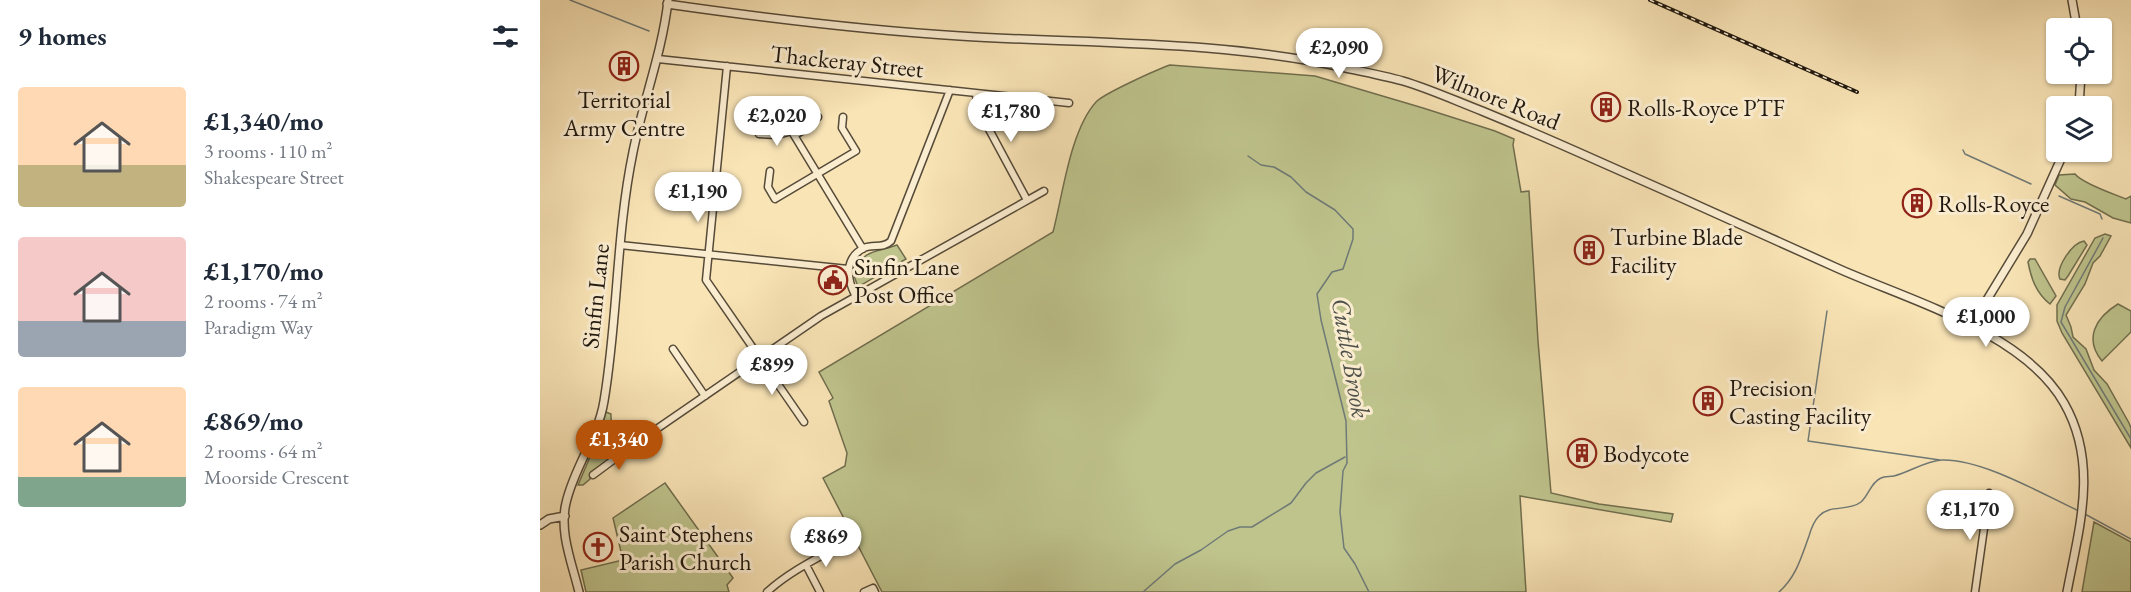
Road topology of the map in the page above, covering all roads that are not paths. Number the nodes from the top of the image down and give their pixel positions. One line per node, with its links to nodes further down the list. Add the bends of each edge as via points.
1 (2072, 0): 3 (street)
2 (668, 2): 4 (street, Sinfin Lane); 24 (street, Wilmore Road, via 850,27 1268,55 1405,82 1530,131)
3 (2075, 18)
4 (658, 59): 5 (street, Thackeray Street); 19 (street, Sinfin Lane, via 633,152)
5 (727, 66): 6 (street, Thackeray Street); 21 (street)
6 (950, 90): 7 (street, Thackeray Street); 20 (street, via 891,241 886,246)
7 (976, 93): 8 (street, Thackeray Street); 18 (street, via 977,107)
8 (1069, 103)
9 (777, 107): 12 (street)
10 (818, 117): 12 (street, via 806,116 807,128)
11 (843, 117): 16 (street, via 842,128 856,151)
12 (793, 133): 13 (street); 16 (street)
13 (759, 134)
14 (2059, 162): 24 (street, via 2027,234)
15 (770, 171): 16 (street, via 768,187 775,199)
16 (818, 174): 20 (street)
17 (1044, 191): 18 (street)
18 (1027, 200): 23 (street)
19 (620, 245): 21 (street); 29 (street, Sinfin Lane, via 604,400)
20 (863, 249): 22 (street)
21 (707, 253): 22 (street); 26 (street, via 706,280)
22 (848, 269): 23 (street)
23 (855, 295): 26 (street)
24 (1971, 326): 43 (street, Wilmore Road, via 2043,375 2064,402 2078,434 2085,484)
25 (673, 349): 27 (street)
26 (760, 357): 27 (street); 28 (street)
27 (705, 396): 30 (street, via 629,448)
28 (804, 422)
29 (594, 435): 30 (street); 33 (street, Sinfin Lane, via 571,487)
30 (623, 448): 31 (street, via 620,455)
31 (593, 475)
32 (1989, 493): 42 (street)
33 (565, 516): 34 (street); 37 (street, Sinfin Lane, via 566,545)
34 (540, 525)
35 (847, 534): 36 (street, via 850,540)
36 (806, 566): 38 (street); 39 (street)
37 (579, 592)
38 (767, 592)
39 (820, 592)
40 (864, 592): 41 (street, via 873,588)
41 (875, 592)
42 (1975, 592)
43 (2067, 592)

